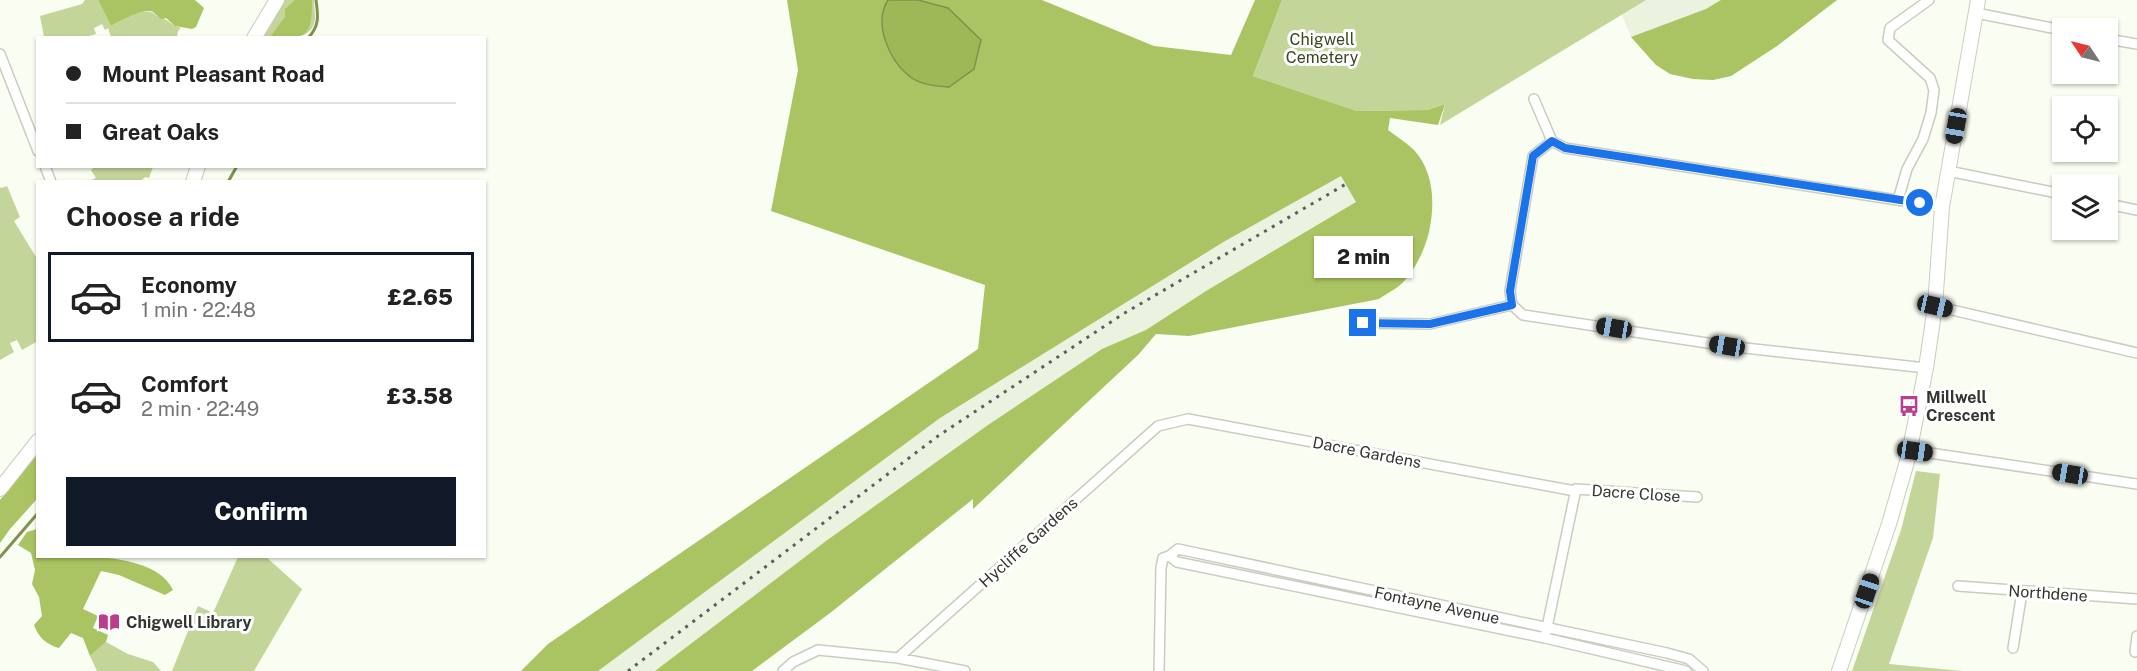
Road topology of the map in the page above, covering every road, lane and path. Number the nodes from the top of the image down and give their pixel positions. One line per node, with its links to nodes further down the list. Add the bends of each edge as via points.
1 (277, 0): 5 (main road)
2 (1929, 0): 14 (street, via 1890,28 1888,40 1930,78 1934,90 1923,139 1907,169)
3 (1977, 7): 4 (street); 12 (main road)
4 (2052, 27)
5 (255, 36)
6 (2118, 41): 7 (street)
7 (2137, 44)
8 (0, 54): 11 (street)
9 (1534, 99): 10 (street)
10 (1552, 141): 14 (street, via 1565,148); 18 (street, via 1533,156 1510,291)
11 (36, 146)
12 (1948, 171): 13 (street); 16 (main road)
13 (2052, 192)
14 (1898, 200): 16 (street)
15 (2118, 206): 17 (street)
16 (1942, 207): 19 (main road)
17 (2137, 210)
18 (1512, 305): 20 (street, via 1430,324); 22 (street, via 1523,315 1715,344)
19 (1935, 306): 21 (street); 22 (main road)
20 (1363, 323)
21 (2137, 353)
22 (1926, 368): 25 (main road)
23 (1158, 426): 28 (street, Dacre Gardens, via 1188,419); 41 (street, Hycliffe Gardens)
24 (36, 444): 27 (main road)
25 (1910, 450): 26 (street); 48 (main road)
26 (2137, 484)
27 (0, 489)
28 (1576, 490): 29 (street, Dacre Close); 36 (street)
29 (1697, 497)
30 (1173, 559): 32 (street, Fontayne Avenue, via 1178,549); 35 (street, Fontayne Avenue); 45 (street, via 1163,558 1161,568)
31 (1958, 586): 33 (street, Northdene)
32 (1363, 589): 35 (street); 36 (street, Fontayne Avenue)
33 (2022, 592): 34 (street, Northdene); 38 (street)
34 (2137, 599)
35 (1361, 600): 36 (street, Fontayne Avenue)
36 (1546, 633): 40 (street, Fontayne Avenue); 42 (street, Fontayne Avenue)
37 (2137, 636): 39 (street)
38 (2013, 648)
39 (2135, 652)
40 (1667, 653): 42 (street); 47 (street, Fontayne Avenue, via 1689,659)
41 (898, 658): 43 (street, via 818,650); 44 (street)
42 (1664, 665): 46 (street, Fontayne Avenue)
43 (783, 671)
44 (965, 671)
45 (1159, 671)
46 (1686, 671)
47 (1703, 671)
48 (1839, 671)

